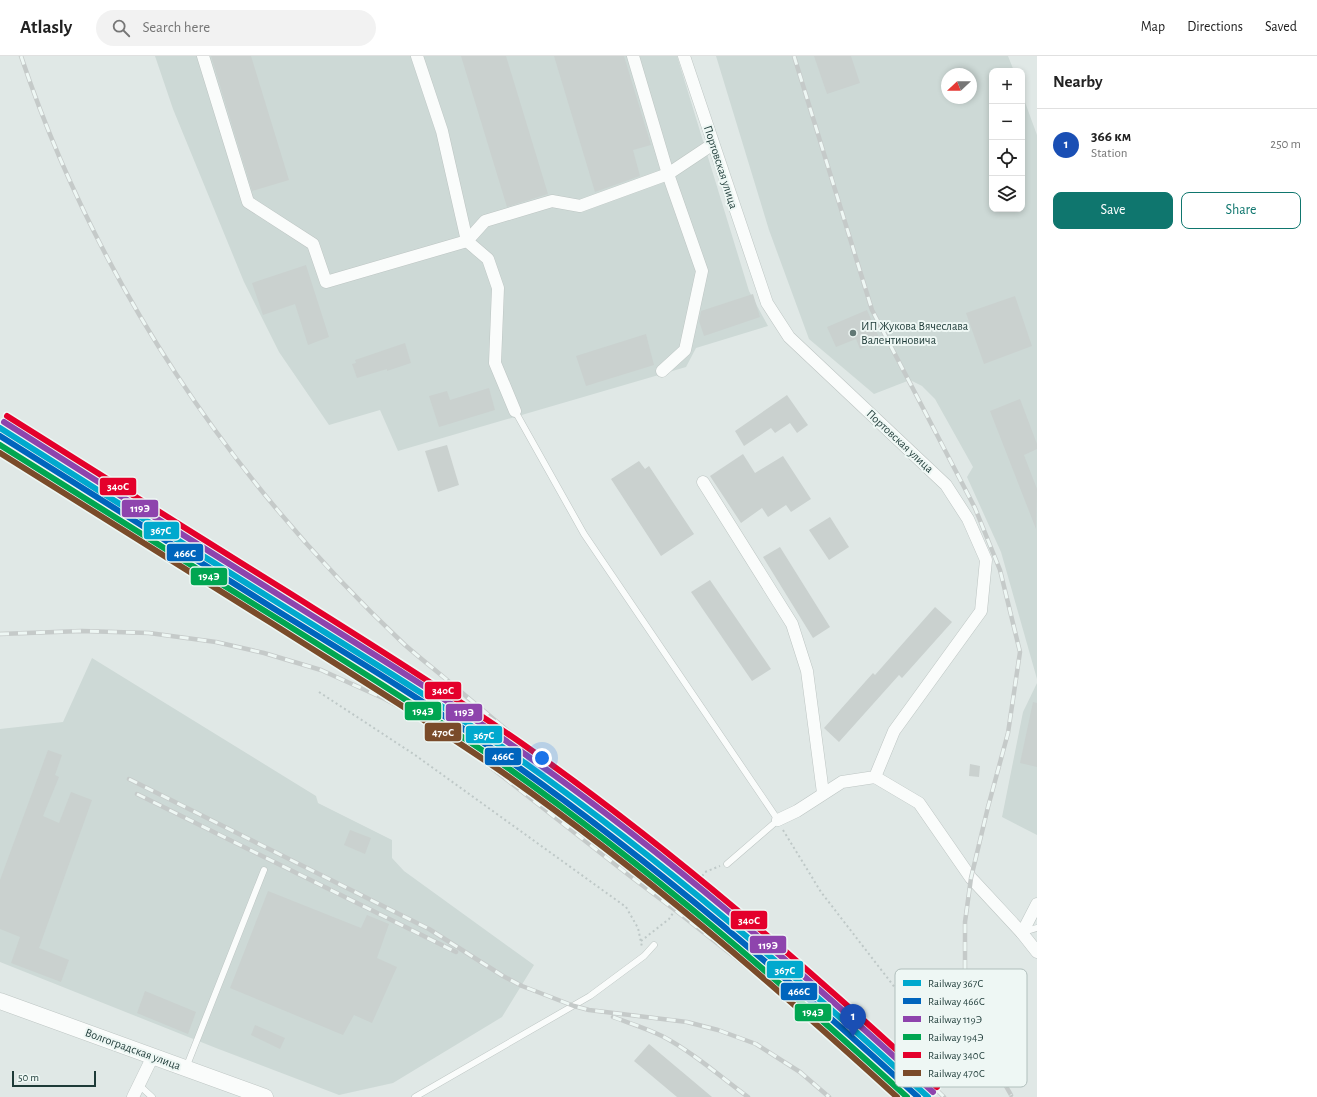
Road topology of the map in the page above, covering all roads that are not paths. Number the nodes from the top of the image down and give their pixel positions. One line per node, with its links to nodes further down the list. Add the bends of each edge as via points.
1 (203, 56): 7 (street, via 248,202 313,244 326,282)
2 (418, 56): 7 (street, via 442,131)
3 (633, 56): 6 (street)
4 (684, 56): 5 (street, Портовская улица)
5 (713, 144): 6 (street); 11 (street, Портовская улица, via 767,303 789,337 946,485 968,519 986,560 981,611 894,731)
6 (668, 174): 7 (street, via 580,206 552,201 485,221); 8 (street, via 702,271 685,350)
7 (467, 241): 9 (street, via 488,259 498,288 495,363)
8 (662, 371)
9 (515, 411): 13 (lane, via 584,534)
10 (703, 482): 12 (street, via 792,624 807,671)
11 (875, 777): 12 (street, via 842,782); 18 (street, via 919,803 971,878)
12 (824, 793): 13 (street, via 797,811)
13 (777, 820): 14 (lane)
14 (726, 864)
15 (264, 870): 23 (lane)
16 (1037, 904): 18 (street)
17 (1037, 928): 18 (lane)
18 (1022, 932): 20 (street)
19 (654, 945): 28 (lane, via 644,956 590,996)
20 (1037, 952)
21 (0, 1001): 22 (main road, Волгоградская улица)
22 (153, 1056): 23 (main road, Волгоградская улица); 24 (street)
23 (186, 1068): 27 (main road, Волгоградская улица)
24 (139, 1085): 25 (street); 26 (lane)
25 (133, 1097)
26 (152, 1097)
27 (265, 1097)
28 (415, 1097)

